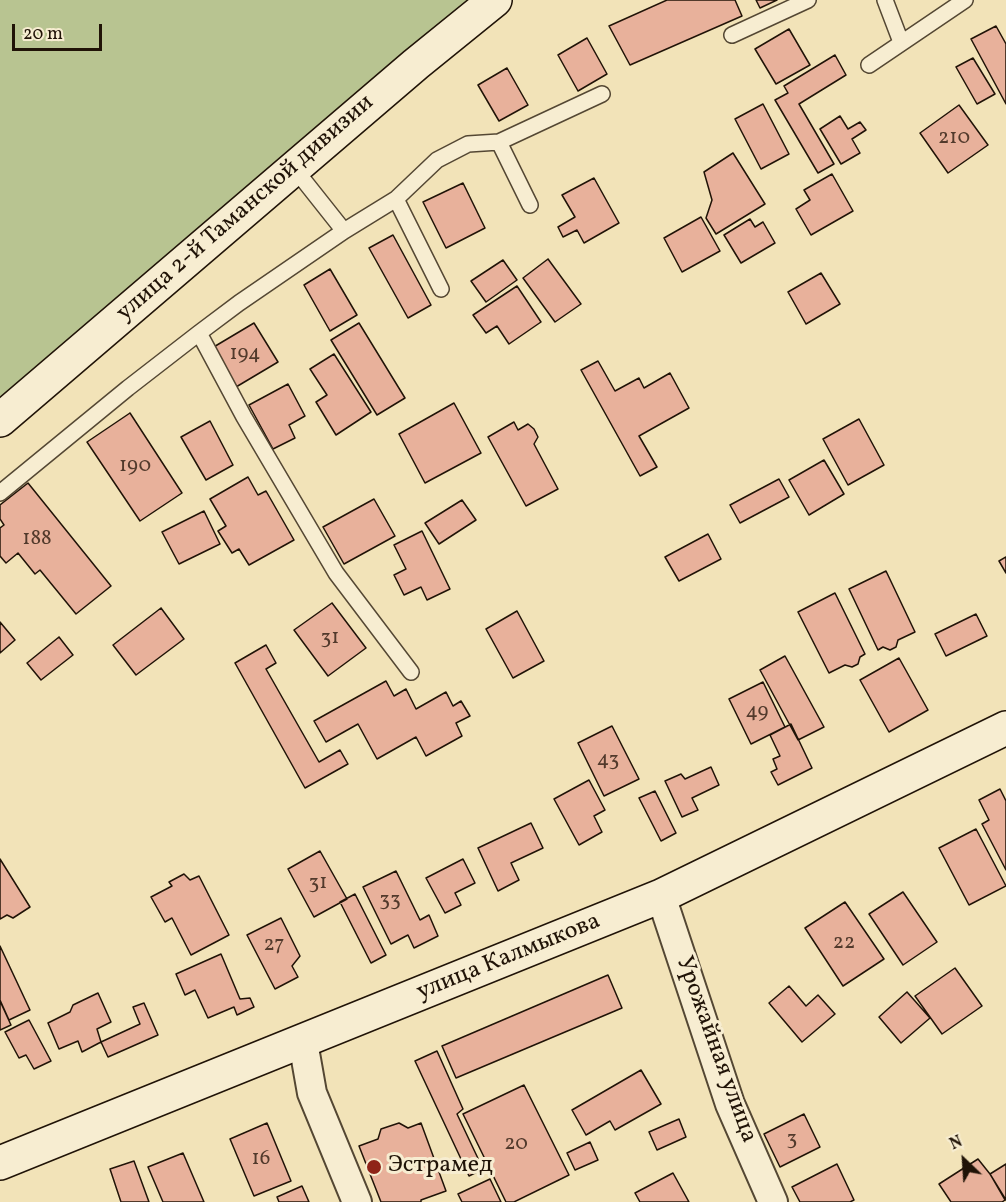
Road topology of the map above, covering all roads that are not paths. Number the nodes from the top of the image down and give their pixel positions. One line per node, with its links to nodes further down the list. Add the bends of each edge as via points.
1 (495, 0): 10 (street, улица 2-й Таманской дивизии)
2 (808, 0): 5 (lane)
3 (885, 0): 6 (lane)
4 (965, 0): 6 (lane)
5 (732, 35)
6 (901, 42): 7 (lane)
7 (869, 65)
8 (602, 94): 9 (lane)
9 (499, 142): 11 (lane, via 468,144 437,160); 12 (lane)
10 (294, 168): 13 (lane); 16 (street, улица 2-й Таманской дивизии)
11 (396, 198): 13 (lane); 14 (lane)
12 (530, 205)
13 (344, 231): 15 (lane)
14 (441, 289)
15 (199, 333): 17 (lane); 18 (lane, via 336,573)
16 (0, 420)
17 (0, 493)
18 (411, 672)
19 (1006, 728): 20 (street, улица Калмыкова)
20 (662, 896): 21 (street, улица Калмыкова); 24 (street, Урожайная улица, via 730,1104)
21 (303, 1042): 22 (street, улица Калмыкова); 23 (street, via 312,1093)
22 (0, 1163)
23 (357, 1202)
24 (773, 1202)

